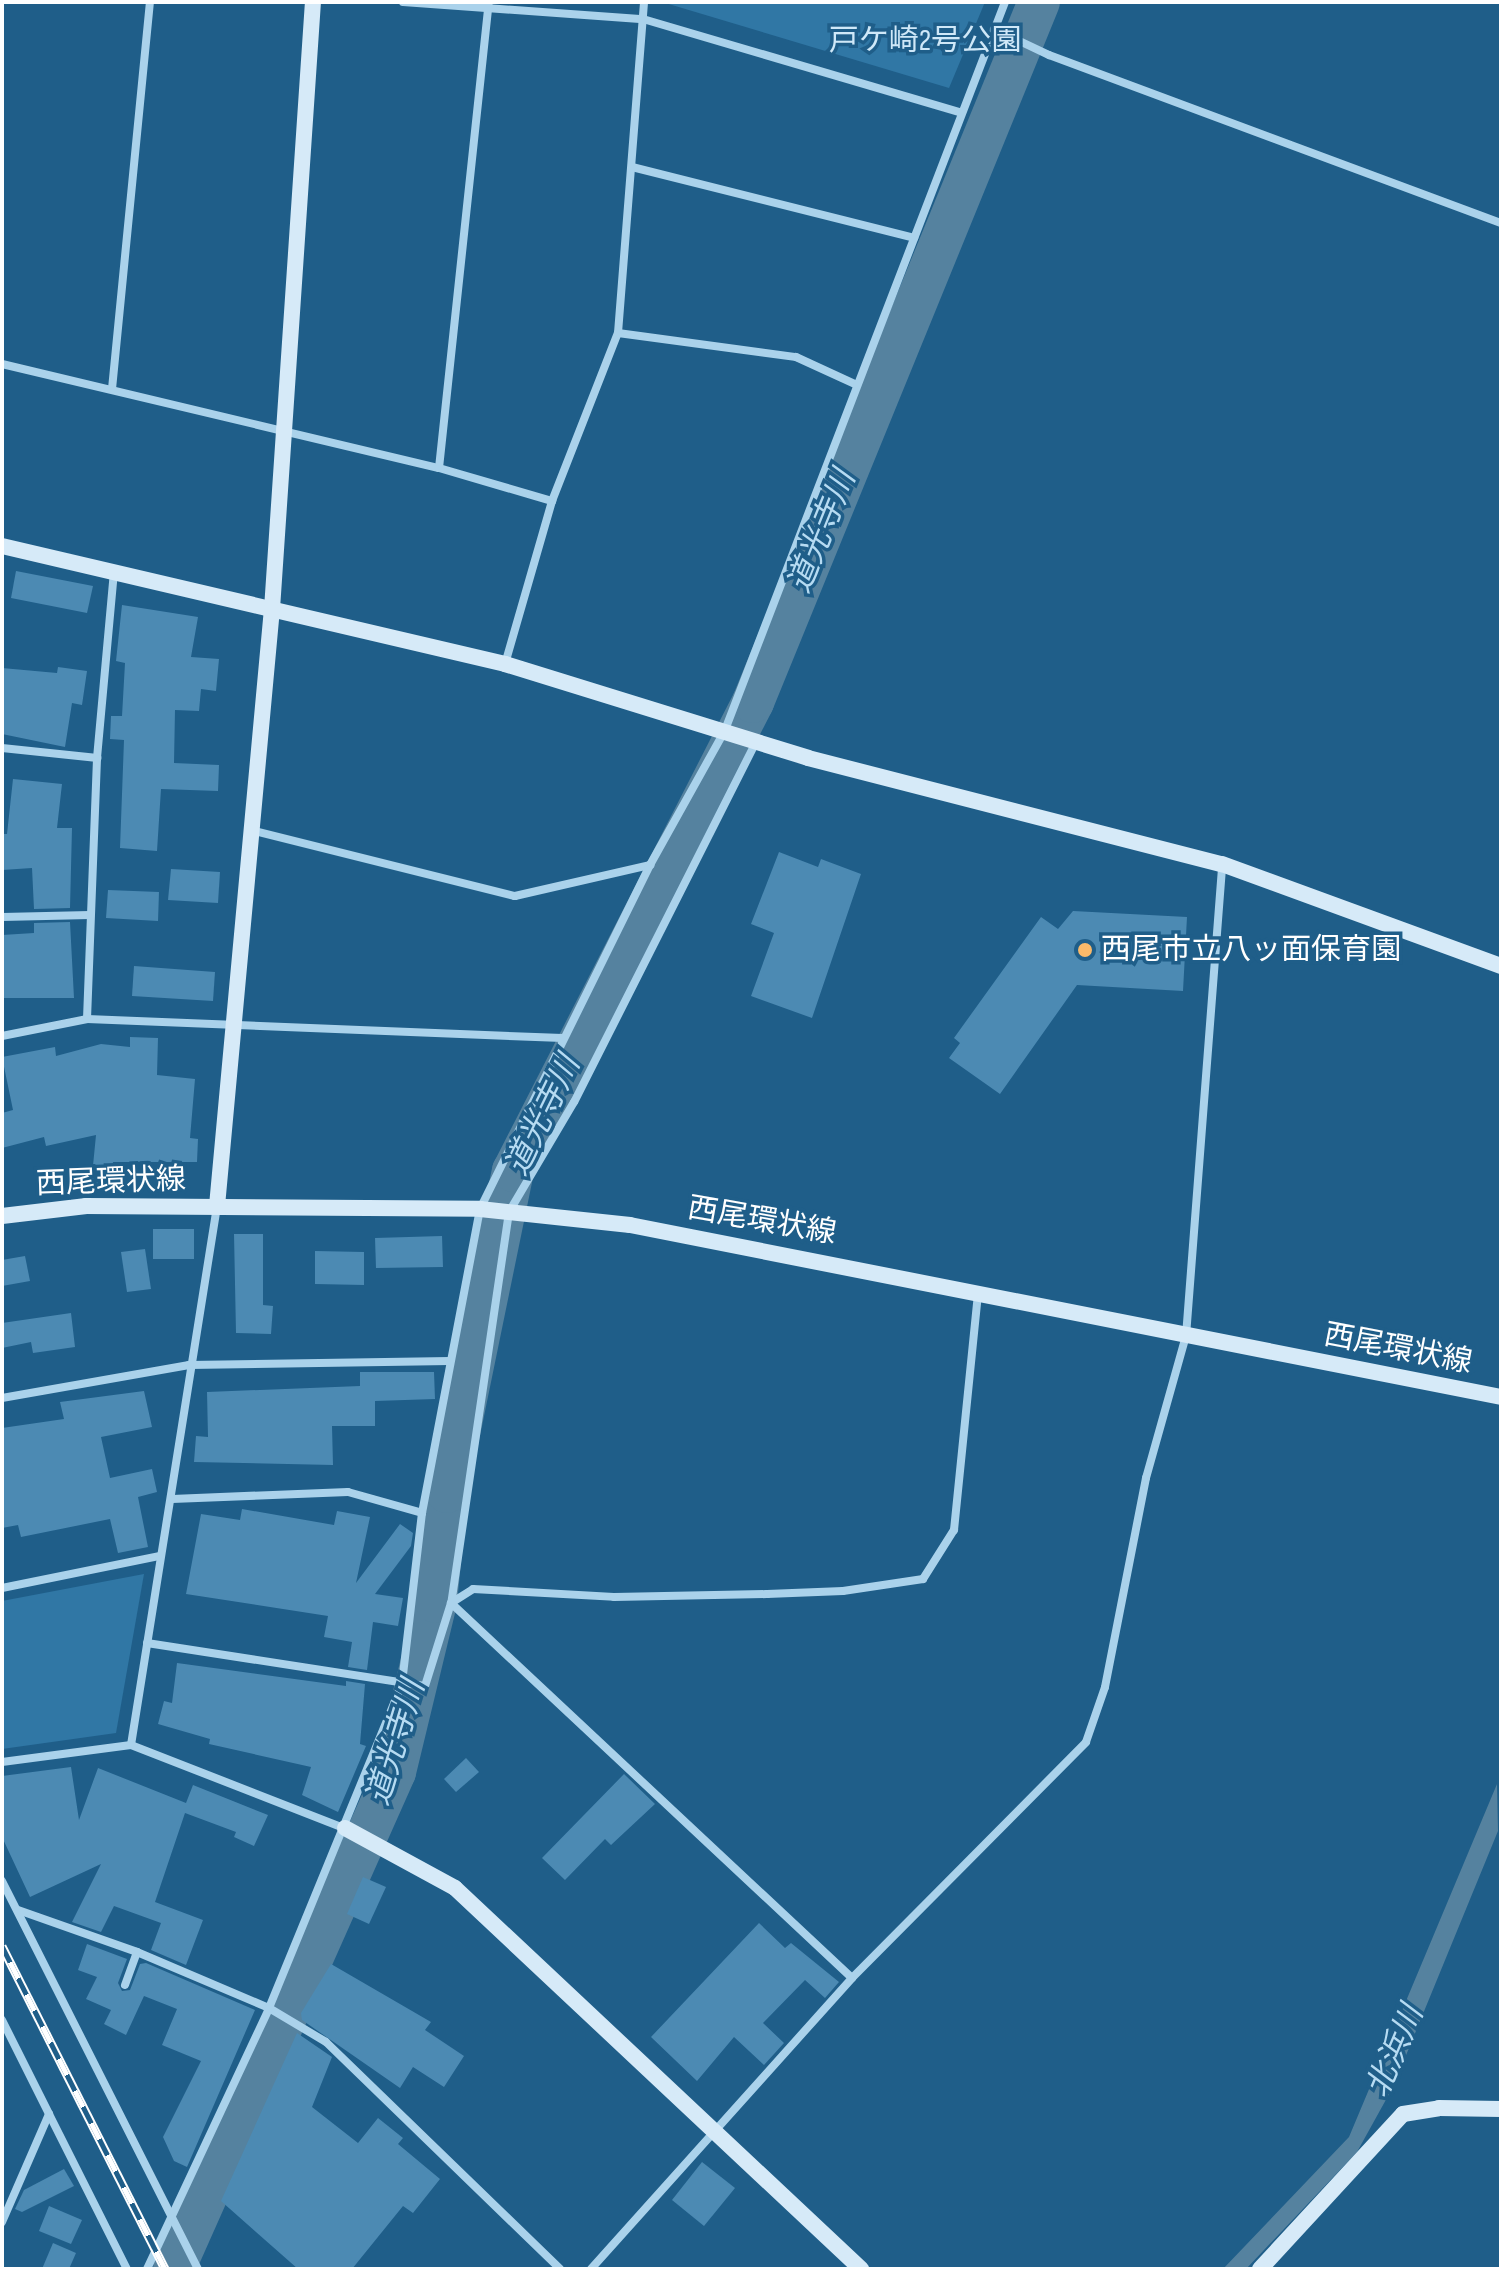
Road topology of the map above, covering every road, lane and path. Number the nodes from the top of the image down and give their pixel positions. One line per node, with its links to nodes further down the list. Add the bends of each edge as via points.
1 (150, 2): 16 (street)
2 (313, 2): 17 (street)
3 (403, 2): 6 (street)
4 (644, 2): 7 (street)
5 (1005, 2): 8 (street)
6 (489, 5): 7 (street); 18 (street)
7 (643, 19): 9 (street); 10 (street)
8 (994, 29): 9 (street); 11 (street, via 1049,55)
9 (959, 112): 12 (street)
10 (632, 167): 12 (street); 13 (street)
11 (1501, 223)
12 (914, 238): 15 (street)
13 (618, 333): 15 (street, via 796,357); 19 (street)
14 (2, 364): 16 (street)
15 (855, 384): 24 (street)
16 (112, 389): 17 (street)
17 (283, 434): 18 (street); 22 (street)
18 (439, 468): 19 (street)
19 (552, 501): 23 (street)
20 (2, 546): 21 (street)
21 (114, 570): 22 (street); 27 (street)
22 (272, 609): 23 (street); 28 (street)
23 (505, 664): 24 (street)
24 (726, 731): 25 (street); 30 (street)
25 (755, 741): 29 (street); 40 (street, via 574,1102)
26 (2, 748): 27 (street)
27 (97, 758): 31 (street)
28 (249, 830): 30 (street, via 515,896); 35 (street)
29 (1222, 864): 33 (street); 43 (street)
30 (650, 865): 37 (street)
31 (90, 915): 32 (street); 34 (street)
32 (2, 917)
33 (1501, 966)
34 (87, 1019): 35 (street); 36 (street)
35 (230, 1024): 37 (street); 38 (street)
36 (2, 1036)
37 (563, 1038): 39 (street)
38 (217, 1206): 39 (street, 西尾環状線); 41 (street, 西尾環状線, via 86,1206); 45 (street)
39 (481, 1209): 40 (street, 西尾環状線); 44 (street)
40 (508, 1212): 42 (street, 西尾環状線, via 645,1228); 52 (street)
41 (2, 1216)
42 (978, 1295): 43 (street, 西尾環状線); 52 (street, via 954,1530 923,1579 843,1591 767,1594 614,1597 473,1589)
43 (1186, 1336): 46 (street, 西尾環状線); 61 (street, via 1146,1478 1105,1687 1086,1742)
44 (450, 1361): 45 (street); 49 (street)
45 (189, 1365): 47 (street); 48 (street)
46 (1501, 1397)
47 (2, 1398)
48 (172, 1499): 49 (street, via 348,1492); 50 (street)
49 (422, 1513): 54 (street)
50 (159, 1556): 51 (street); 53 (street)
51 (2, 1588)
52 (451, 1603): 54 (street, via 425,1686); 61 (street)
53 (147, 1643): 54 (street); 55 (street)
54 (403, 1683): 57 (street)
55 (131, 1745): 56 (street); 57 (street)
56 (2, 1762)
57 (346, 1829): 63 (street); 67 (street, via 455,1888)
58 (2, 1881): 59 (street)
59 (17, 1910): 60 (street); 68 (street)
60 (137, 1952): 62 (street); 63 (street)
61 (852, 1978): 67 (street)
62 (125, 1985)
63 (270, 2009): 68 (street); 73 (street, via 326,2042)
64 (2, 2020): 66 (street)
65 (1501, 2109): 76 (street, via 1439,2108 1403,2114)
66 (49, 2114): 69 (street); 71 (street)
67 (714, 2136): 74 (street); 75 (street)
68 (175, 2217): 70 (street); 72 (street)
69 (2, 2222)
70 (197, 2267)
71 (127, 2269)
72 (147, 2269)
73 (560, 2269)
74 (591, 2269)
75 (861, 2269)
76 (1260, 2269)

